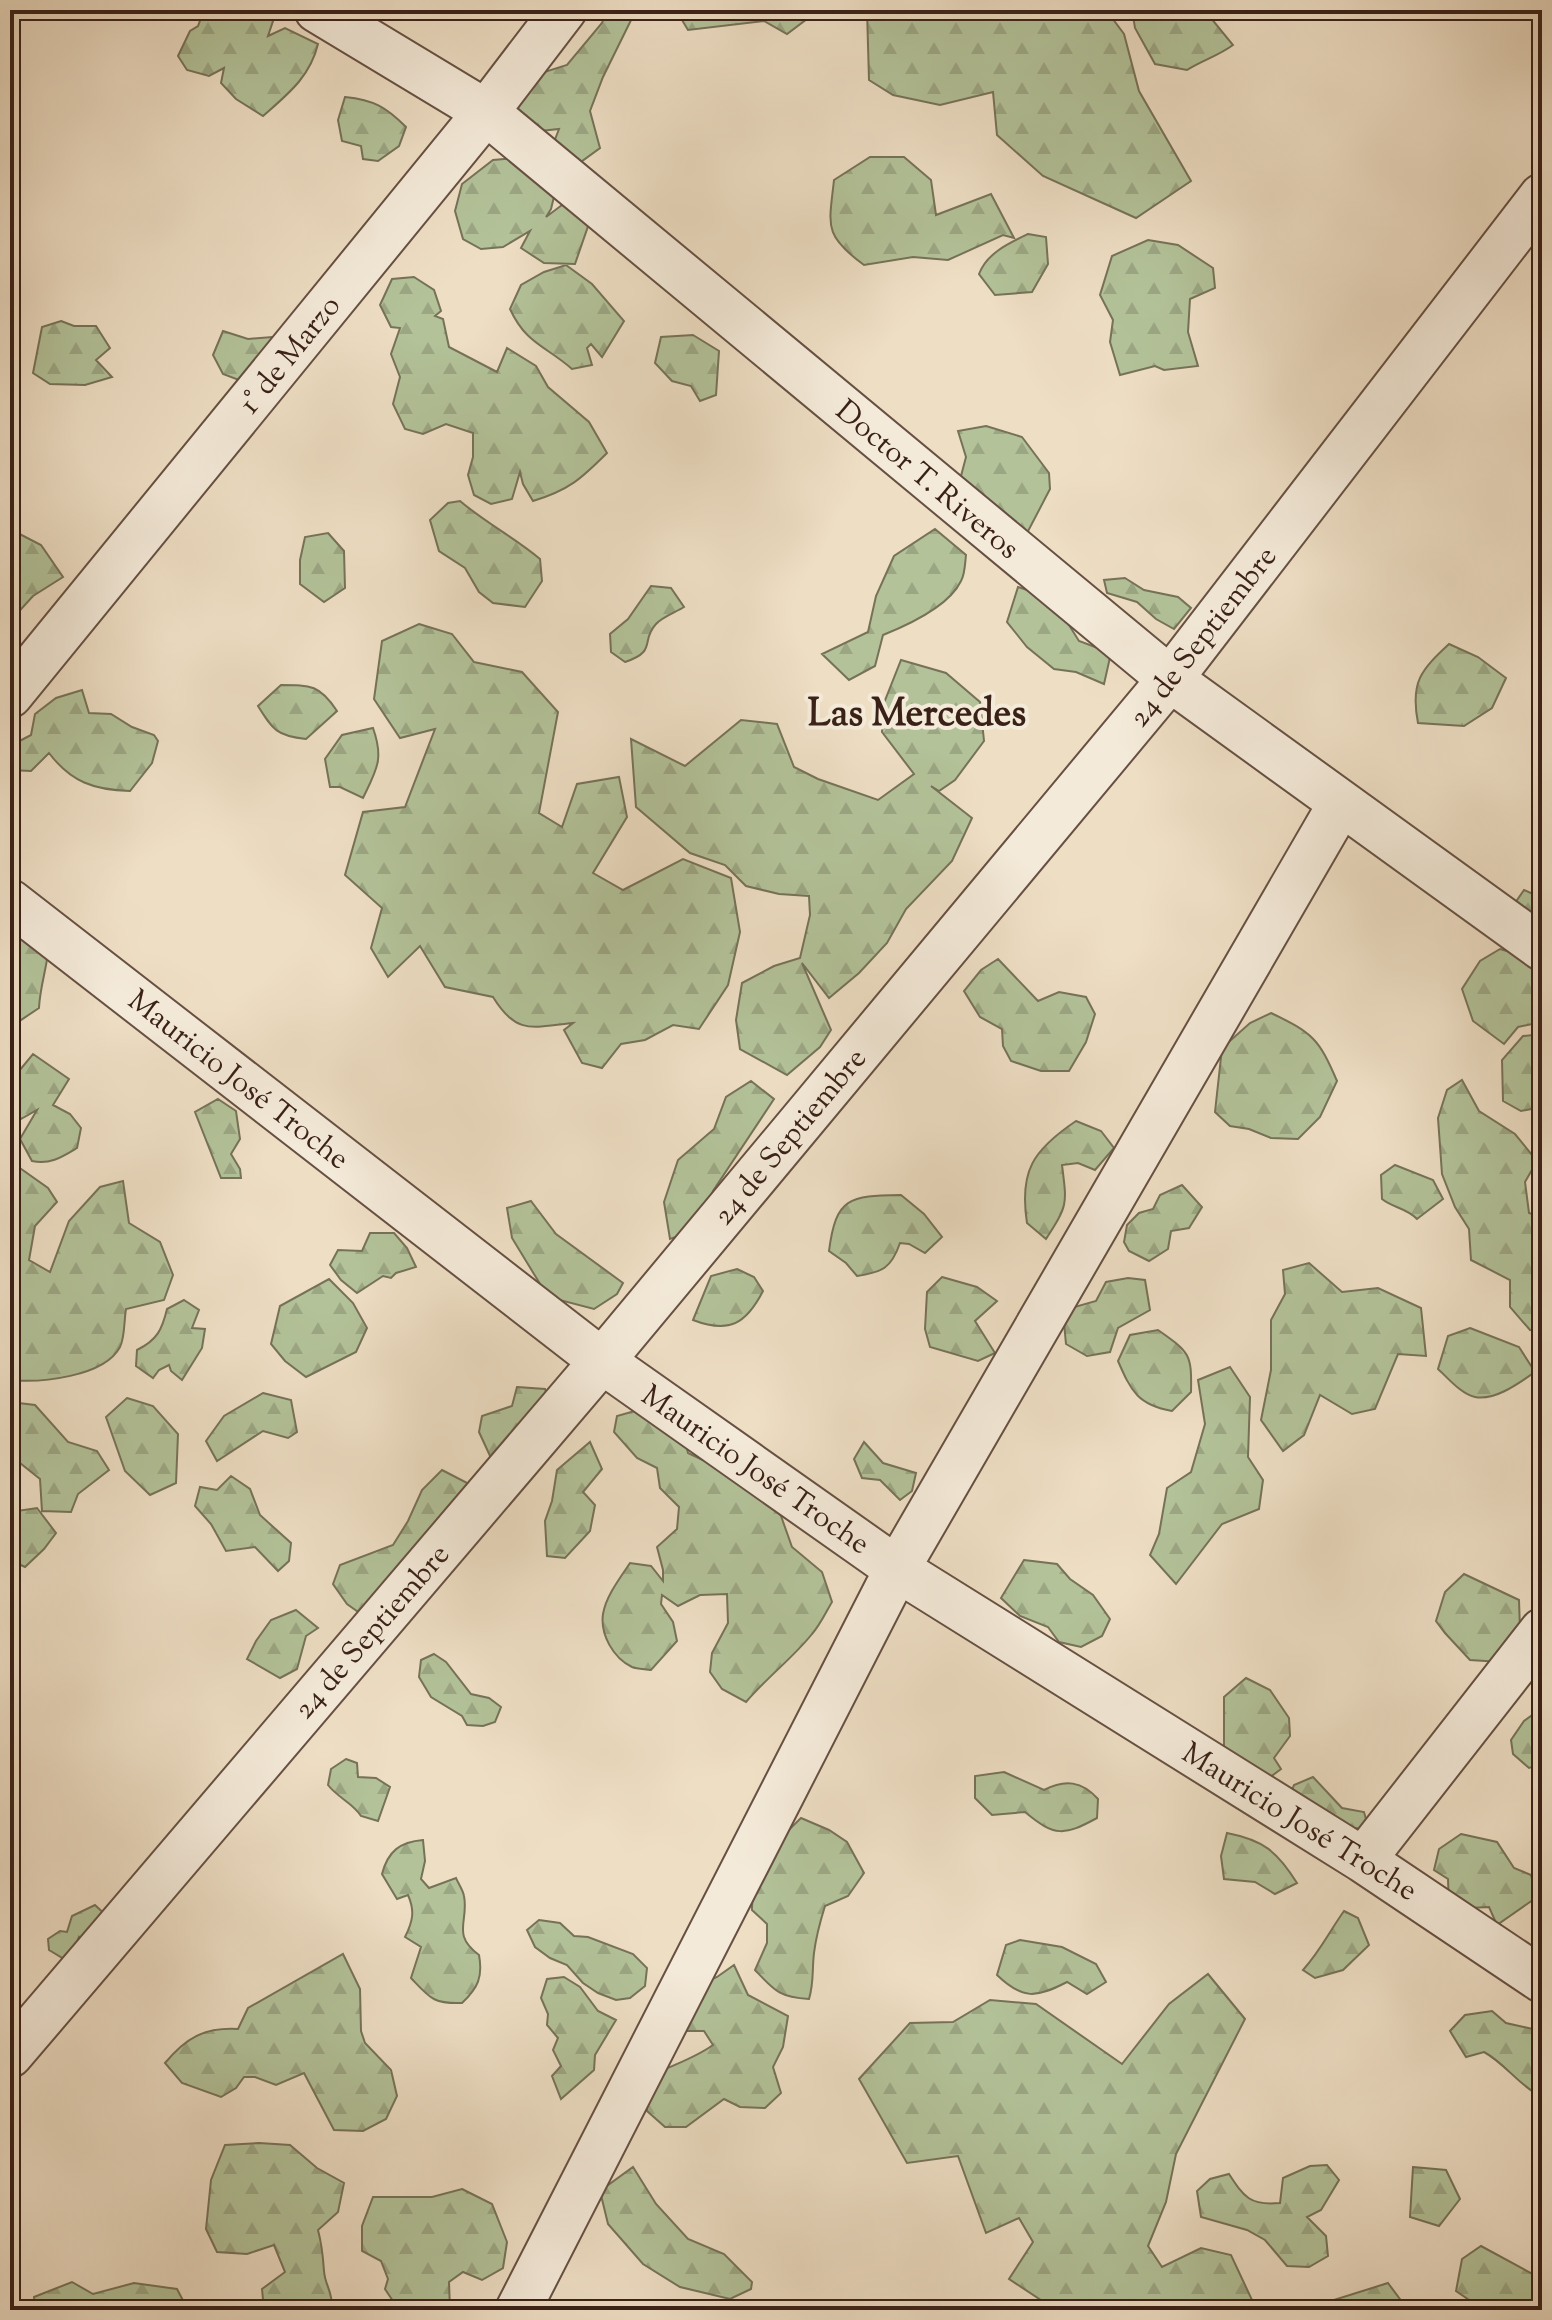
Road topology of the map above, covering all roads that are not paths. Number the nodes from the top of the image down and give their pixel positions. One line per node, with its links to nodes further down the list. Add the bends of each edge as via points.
1 (317, 10): 3 (street, Doctor T. Riveros)
2 (564, 10): 3 (street, 1° de Marzo)
3 (486, 112): 5 (street, Doctor T. Riveros); 6 (street, 1° de Marzo)
4 (1542, 196): 5 (street, 24 de Septiembre)
5 (1170, 679): 7 (street, Doctor T. Riveros); 10 (street, 24 de Septiembre)
6 (10, 695)
7 (1341, 803): 9 (street, Doctor T. Riveros); 11 (street)
8 (10, 902): 10 (street, Mauricio José Troche)
9 (1542, 948)
10 (602, 1361): 11 (street, Mauricio José Troche); 15 (street, 24 de Septiembre)
11 (897, 1569): 13 (street, Mauricio José Troche); 16 (street)
12 (1542, 1631): 13 (street)
13 (1363, 1860): 14 (street, Mauricio José Troche)
14 (1542, 1980)
15 (15, 2038)
16 (518, 2310)

